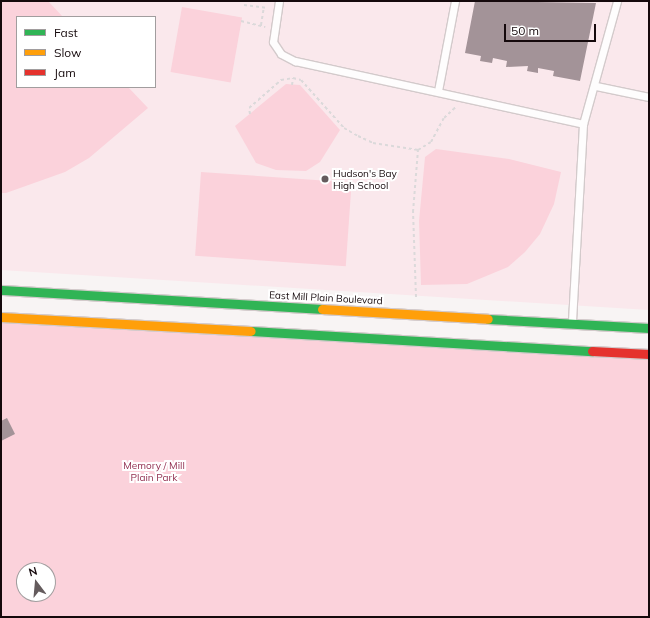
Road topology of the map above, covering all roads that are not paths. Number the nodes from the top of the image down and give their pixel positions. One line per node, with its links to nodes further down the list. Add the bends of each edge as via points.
1 (279, 1): 5 (lane, via 273,42 281,54 296,61)
2 (455, 1): 5 (lane)
3 (617, 1): 4 (lane)
4 (596, 86): 6 (lane); 7 (lane)
5 (438, 91): 7 (lane)
6 (649, 97)
7 (583, 124): 10 (lane)
8 (1, 290): 10 (main road, East Mill Plain Boulevard)
9 (1, 317): 12 (main road)
10 (572, 323): 11 (main road, East Mill Plain Boulevard)
11 (649, 328)
12 (649, 354)

